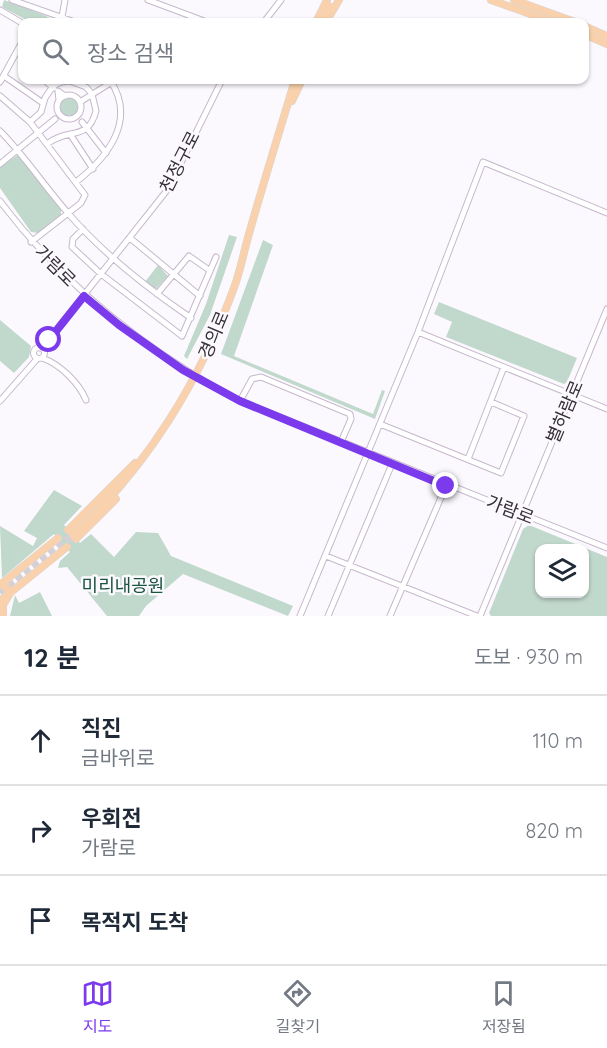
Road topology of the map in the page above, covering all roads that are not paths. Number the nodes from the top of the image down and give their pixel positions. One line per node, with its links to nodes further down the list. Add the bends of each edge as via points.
1 (12, 0): 11 (street)
2 (65, 0): 12 (street)
3 (148, 0): 13 (street)
4 (281, 0): 14 (street)
5 (322, 0): 15 (main road)
6 (330, 0): 16 (main road); 17 (main road)
7 (339, 0): 18 (main road)
8 (491, 0): 19 (main road)
9 (514, 0): 20 (main road)
10 (0, 10): 21 (street)
11 (54, 18)
12 (62, 18)
13 (196, 18)
14 (267, 18)
15 (315, 18)
16 (317, 18)
17 (323, 18)
18 (328, 18)
19 (542, 18)
20 (564, 18)
21 (18, 21)
22 (589, 28): 24 (main road)
23 (589, 36): 25 (main road)
24 (607, 36)
25 (607, 44)
26 (18, 49): 27 (street)
27 (2, 79): 36 (street)
28 (50, 84): 37 (street)
29 (64, 84): 37 (street)
30 (78, 84): 38 (street)
31 (106, 84): 38 (street)
32 (114, 84): 55 (street, via 120,101 120,124)
33 (220, 84): 63 (street, 천정구로, via 175,178)
34 (293, 84): 42 (main road, 경의로)
35 (299, 84): 42 (main road)
36 (17, 85): 43 (street)
37 (55, 88): 40 (street); 43 (street)
38 (92, 94): 41 (street); 49 (street, via 96,111)
39 (0, 96): 48 (street)
40 (62, 98): 41 (street, via 75,97); 44 (street)
41 (80, 102): 45 (street)
42 (290, 102): 78 (main road, 경의로, via 236,283)
43 (43, 103): 48 (street, via 41,112)
44 (58, 112): 46 (street); 47 (street)
45 (77, 116): 46 (street); 49 (street)
46 (63, 118): 47 (street)
47 (55, 119): 51 (street)
48 (30, 122): 51 (street)
49 (87, 128): 52 (street); 55 (street)
50 (0, 131): 54 (street)
51 (39, 133): 53 (street); 54 (street)
52 (70, 134): 53 (street, via 57,136); 57 (street)
53 (47, 144): 58 (street)
54 (19, 149): 56 (street); 60 (street)
55 (106, 153): 57 (street)
56 (0, 164)
57 (93, 169): 58 (street)
58 (76, 182): 60 (street, via 85,195)
59 (0, 201): 64 (street, 가람로)
60 (68, 213): 62 (street); 64 (street)
61 (607, 213): 75 (street, via 483,162)
62 (83, 229): 66 (street); 68 (street, via 73,239 72,247)
63 (130, 238): 66 (street, 천정구로); 69 (street)
64 (31, 242): 71 (street, 가람로)
65 (216, 257): 67 (street)
66 (114, 259): 68 (street, 천정구로); 70 (street)
67 (209, 270): 69 (street, via 191,256); 72 (street)
68 (101, 274): 71 (street, 천정구로); 74 (street, via 179,336 184,335)
69 (173, 274): 70 (street); 72 (street)
70 (157, 294): 74 (street)
71 (84, 296): 76 (street, 천정구로); 78 (street, 가람로)
72 (200, 296): 74 (street)
73 (607, 309): 79 (street, 별하람로)
74 (191, 318)
75 (418, 332): 77 (street); 85 (street)
76 (40, 355): 80 (street, via 81,387); 81 (street, 천정구로)
77 (504, 367): 79 (street); 83 (street)
78 (195, 377): 82 (street, 가람로); 89 (main road, 경의로)
79 (572, 395): 84 (street); 92 (street, 별하람로)
80 (86, 400)
81 (0, 401)
82 (240, 401): 86 (street, 가람로); 86 (street, via 252,379 261,377 350,414)
83 (491, 402): 88 (street); 88 (street, via 524,416 501,472)
84 (607, 409)
85 (380, 424): 87 (street); 88 (street)
86 (341, 442): 87 (street, 가람로)
87 (368, 453): 90 (street, 가람로); 96 (street)
88 (468, 459)
89 (140, 460): 89 (main road, via 72,534 110,506 135,477)
90 (392, 464): 91 (street, 가람로); 97 (street)
91 (446, 486): 92 (street, 가람로); 99 (street)
92 (523, 515): 95 (street, 가람로); 106 (street, 별하람로)
93 (58, 538): 98 (main road)
94 (67, 547): 100 (main road)
95 (607, 548)
96 (326, 556): 97 (street); 103 (street)
97 (349, 565): 99 (street); 104 (street)
98 (1, 584): 100 (main road)
99 (403, 586): 105 (street); 106 (street)
100 (11, 592): 101 (main road); 102 (main road, via 3,605)
101 (0, 600)
102 (3, 616)
103 (300, 616)
104 (328, 616)
105 (390, 616)
106 (478, 616)

